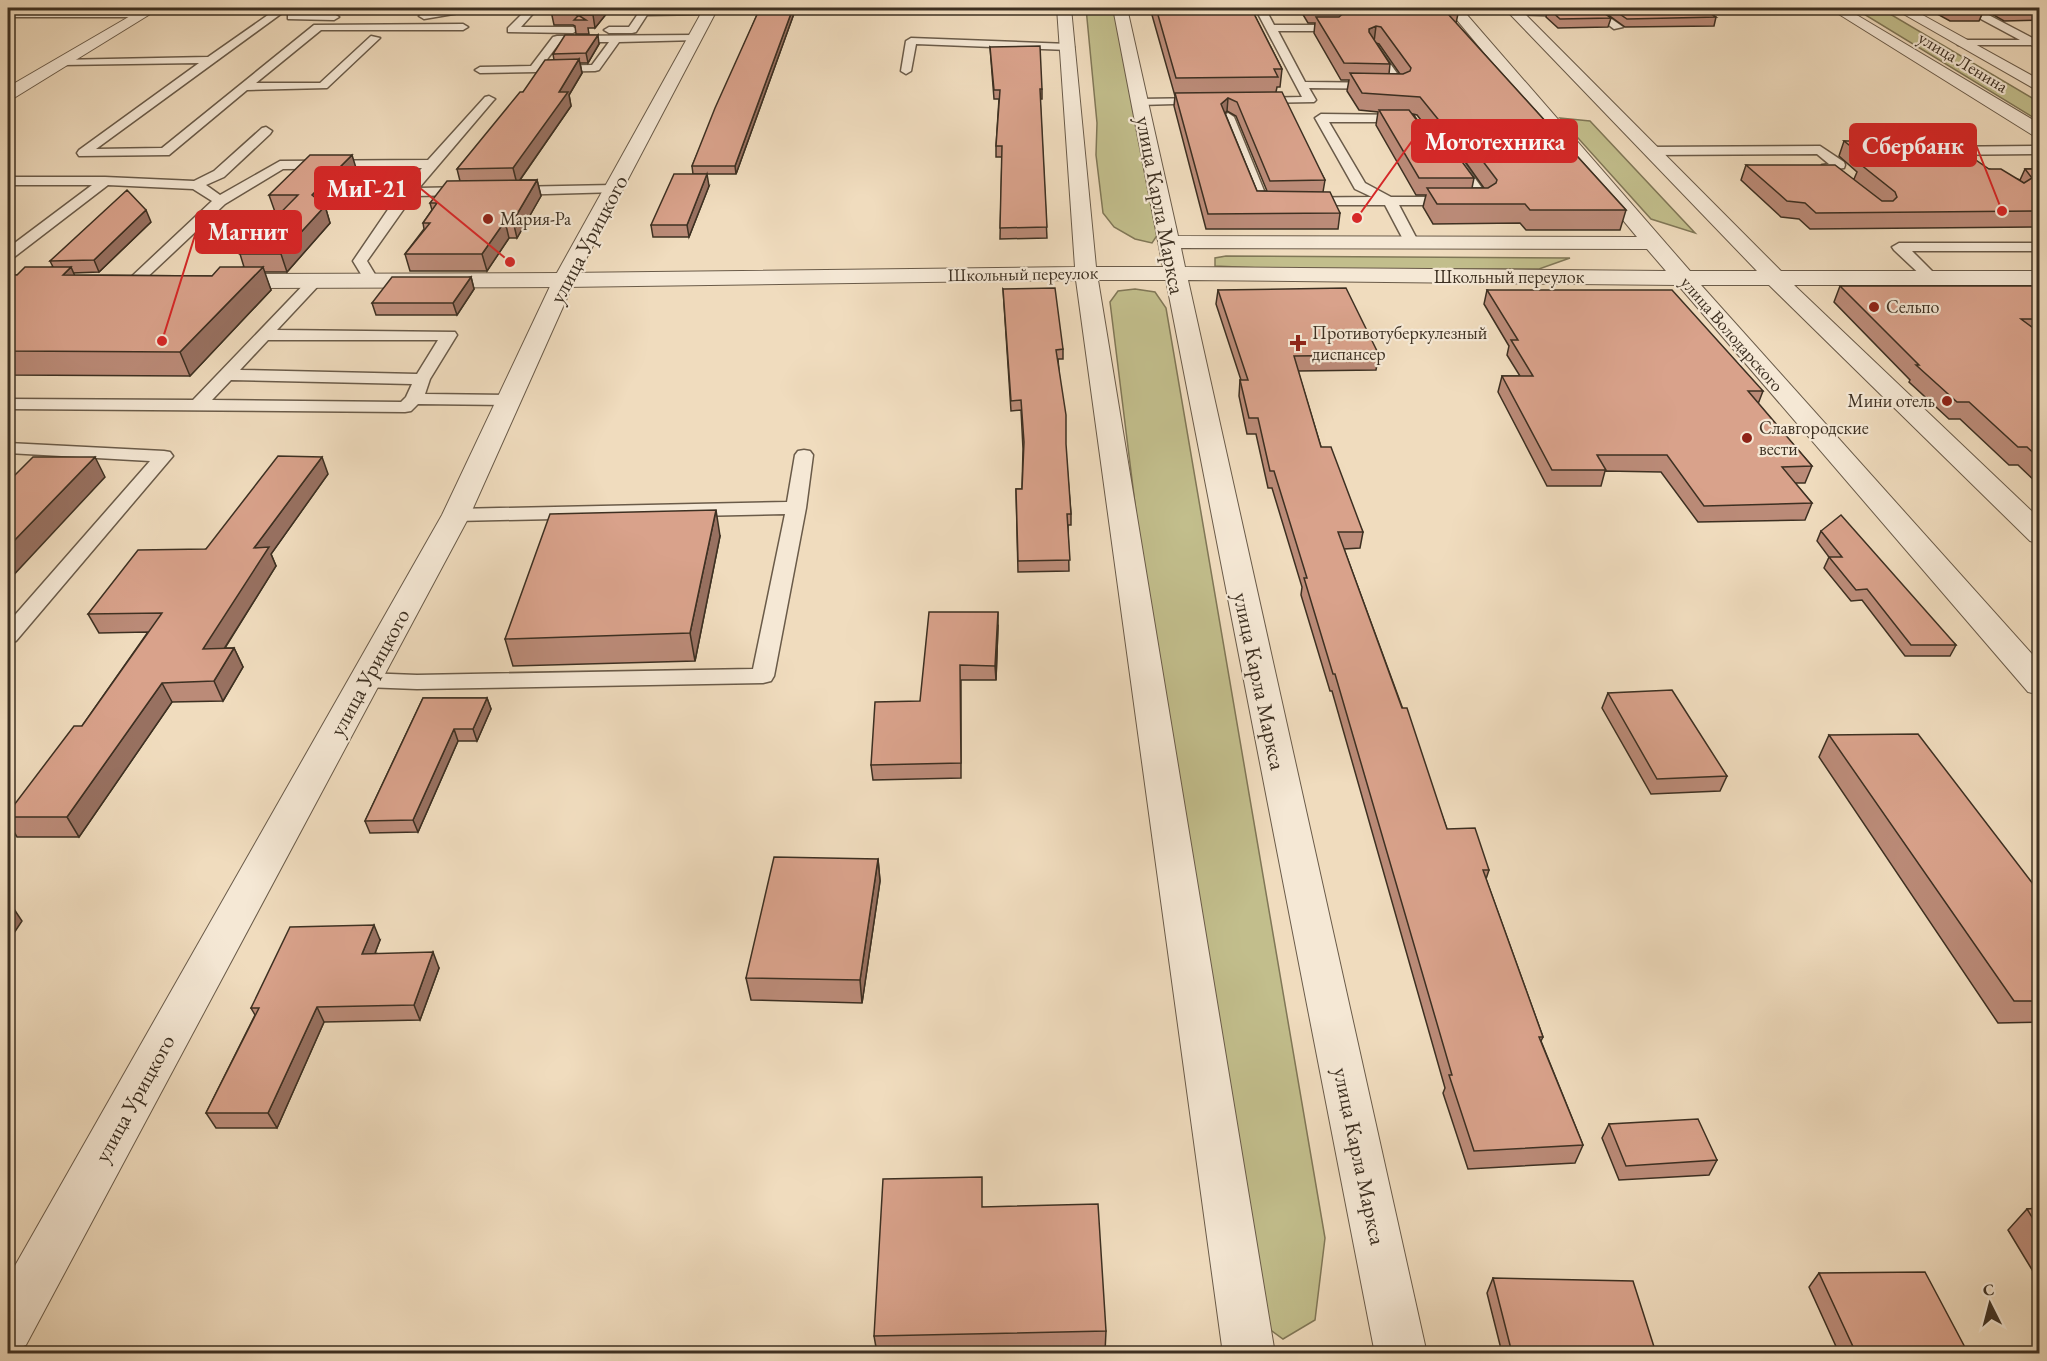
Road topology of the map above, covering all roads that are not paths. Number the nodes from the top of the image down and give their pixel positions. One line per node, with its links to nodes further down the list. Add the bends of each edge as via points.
1 (284, 8): 19 (lane)
2 (306, 8): 3 (lane, via 292,17 435,16)
3 (471, 8)
4 (533, 8): 13 (lane, via 512,30 632,30)
5 (1064, 8): 28 (street)
6 (1120, 8): 42 (street, улица Карла Маркса)
7 (1260, 8): 23 (lane)
8 (1454, 8): 65 (street, улица Володарского)
9 (1836, 8): 46 (street, улица Ленина)
10 (1901, 8): 11 (lane); 26 (street, улица Ленина)
11 (1968, 8): 12 (lane); 27 (lane)
12 (2030, 8)
13 (646, 10): 18 (lane)
14 (1513, 10): 22 (lane, via 1600,14); 48 (street)
15 (148, 11): 16 (lane); 31 (street)
16 (8, 14)
17 (1330, 18): 23 (lane, via 1337,28)
18 (705, 19): 25 (lane); 59 (street, улица Урицкого)
19 (257, 27): 20 (lane); 30 (lane)
20 (308, 27)
21 (463, 27): 36 (lane, via 318,27)
22 (1618, 27)
23 (1270, 28): 35 (lane)
24 (375, 38): 36 (lane, via 323,86)
25 (616, 39): 32 (lane, via 557,39); 32 (lane, via 595,68)
26 (1962, 43): 27 (lane); 37 (street, улица Ленина)
27 (2036, 45)
28 (1068, 47): 34 (lane, via 911,41); 69 (street)
29 (1373, 47): 35 (lane, via 1400,86)
30 (211, 60): 31 (lane); 51 (lane, via 83,153)
31 (61, 62): 38 (street)
32 (534, 69): 33 (lane)
33 (480, 70)
34 (906, 71)
35 (1302, 85): 40 (lane)
36 (244, 87): 51 (lane)
37 (2040, 87)
38 (8, 94)
39 (489, 99): 54 (lane)
40 (1310, 100): 41 (lane); 43 (lane)
41 (1244, 101)
42 (1140, 102): 63 (lane, via 1222,108 1262,202); 68 (street, улица Карла Маркса)
43 (1321, 118): 44 (lane, via 1411,119); 63 (lane, via 1360,186)
44 (1418, 128)
45 (266, 131): 58 (lane, via 219,174)
46 (2040, 132)
47 (2040, 150): 50 (lane)
48 (1650, 151): 60 (lane, via 1820,150 1839,165 1827,168); 71 (street)
49 (1923, 151): 50 (lane)
50 (1956, 151): 53 (lane)
51 (165, 152): 57 (lane)
52 (1444, 154): 63 (lane, via 1452,154 1484,201)
53 (1973, 162)
54 (432, 164): 61 (lane); 62 (lane, via 280,165)
55 (8, 181): 56 (lane)
56 (105, 181): 57 (lane); 67 (lane)
57 (128, 181): 58 (lane)
58 (196, 185): 62 (lane)
59 (614, 189): 61 (lane); 74 (street, улица Урицкого)
60 (1854, 190)
61 (407, 192): 79 (lane, via 360,261)
62 (220, 201): 75 (lane)
63 (1390, 202): 64 (lane)
64 (1412, 243): 65 (street); 68 (street)
65 (1653, 243): 70 (street, улица Володарского)
66 (2040, 247): 72 (lane, via 1899,248)
67 (8, 255)
68 (1171, 258): 69 (street, Школьный переулок); 70 (street, Школьный переулок); 100 (street, улица Карла Маркса)
69 (1086, 273): 74 (street, Школьный переулок); 99 (street)
70 (1683, 278): 71 (street, Школьный переулок); 97 (street, улица Володарского)
71 (1775, 278): 72 (street, Школьный переулок); 94 (street)
72 (1932, 278): 73 (street, Школьный переулок)
73 (2040, 278)
74 (564, 280): 79 (street, Школьный переулок); 85 (street, улица Урицкого)
75 (135, 281): 76 (street); 80 (street)
76 (162, 281)
77 (197, 281): 78 (street, Школьный переулок)
78 (315, 281): 79 (street, Школьный переулок); 81 (lane)
79 (372, 281)
80 (112, 282)
81 (264, 336): 82 (lane); 83 (lane, via 449,335)
82 (226, 375): 83 (lane); 87 (lane)
83 (422, 379): 84 (lane)
84 (414, 399): 85 (lane); 87 (lane, via 405,408)
85 (510, 400): 93 (street, улица Урицкого)
86 (8, 405): 87 (lane)
87 (197, 406)
88 (8, 448): 89 (lane)
89 (40, 450): 91 (lane); 95 (lane, via 164,456)
90 (804, 455): 92 (lane)
91 (24, 466)
92 (796, 508): 93 (lane); 96 (lane, via 763,676)
93 (456, 514): 96 (street, улица Урицкого)
94 (2040, 535)
95 (8, 636)
96 (364, 680): 98 (street, улица Урицкого)
97 (2040, 684)
98 (8, 1327)
99 (1249, 1353)
100 (1401, 1353)

